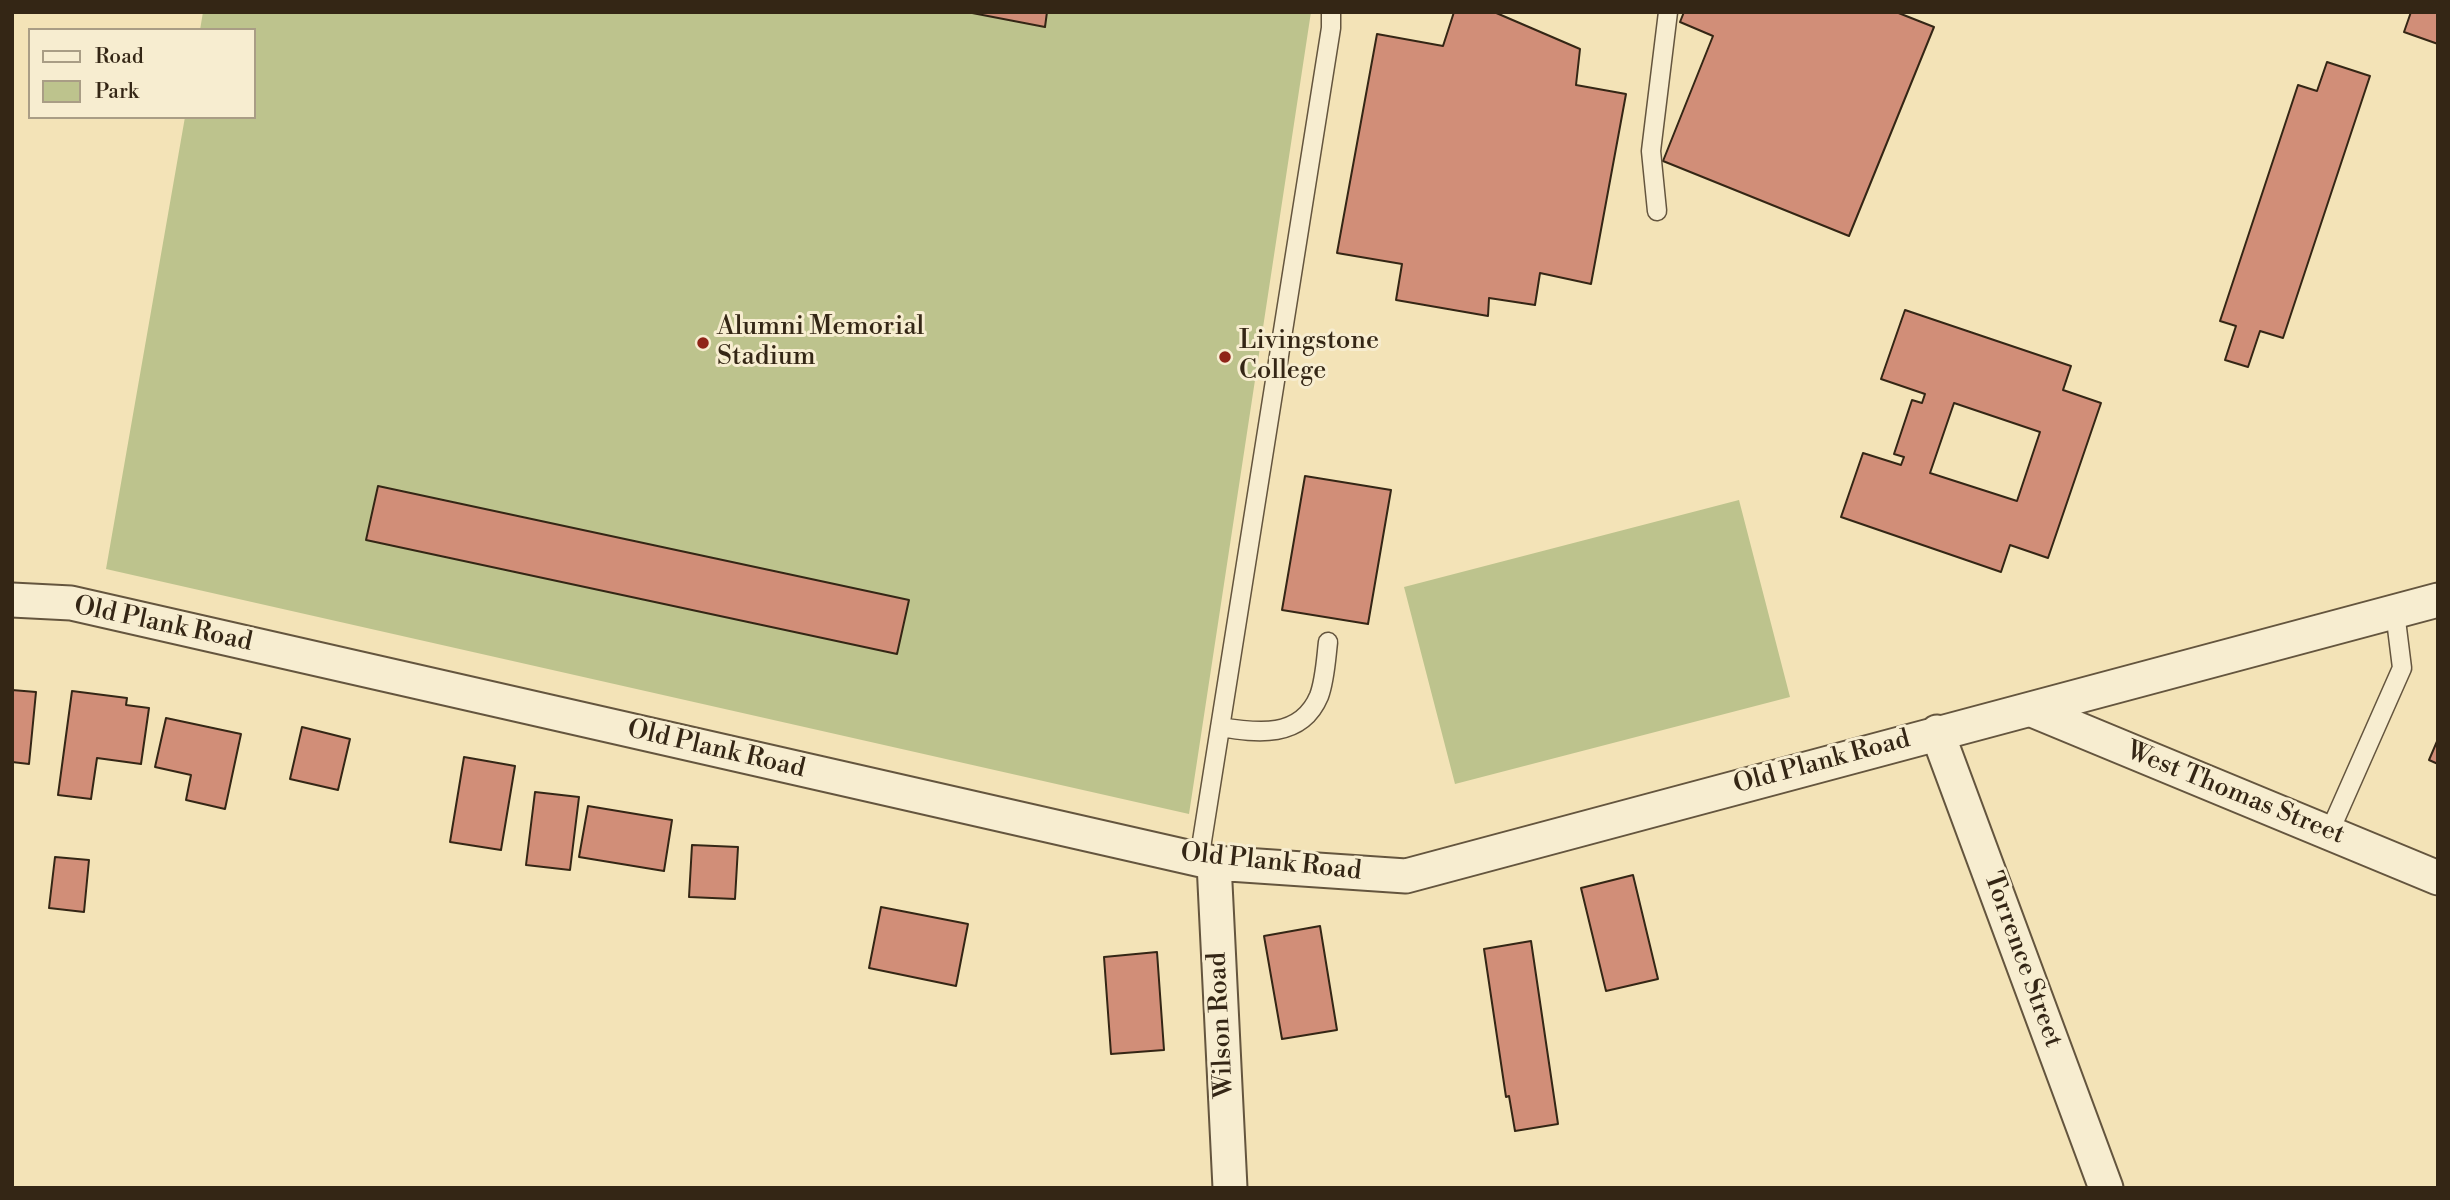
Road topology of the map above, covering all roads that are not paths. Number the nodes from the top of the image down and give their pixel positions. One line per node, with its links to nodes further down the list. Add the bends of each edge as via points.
1 (1331, 12): 9 (lane)
2 (1668, 12): 3 (lane, via 1651,150)
3 (1657, 211)
4 (12, 600): 12 (street, Old Plank Road, via 85,606)
5 (2438, 600): 6 (street, Old Plank Road)
6 (2395, 612): 8 (street, Old Plank Road); 11 (lane, via 2402,668)
7 (1328, 642): 9 (lane, via 1318,697 1292,727 1259,733)
8 (2032, 710): 10 (street, Old Plank Road); 11 (street, West Thomas Street)
9 (1220, 727): 12 (lane)
10 (1937, 733): 12 (street, Old Plank Road, via 1406,876); 15 (street, Torrence Street)
11 (2329, 833): 13 (street, West Thomas Street)
12 (1206, 861): 14 (street, Wilson Road)
13 (2438, 878)
14 (1230, 1188)
15 (2106, 1188)

